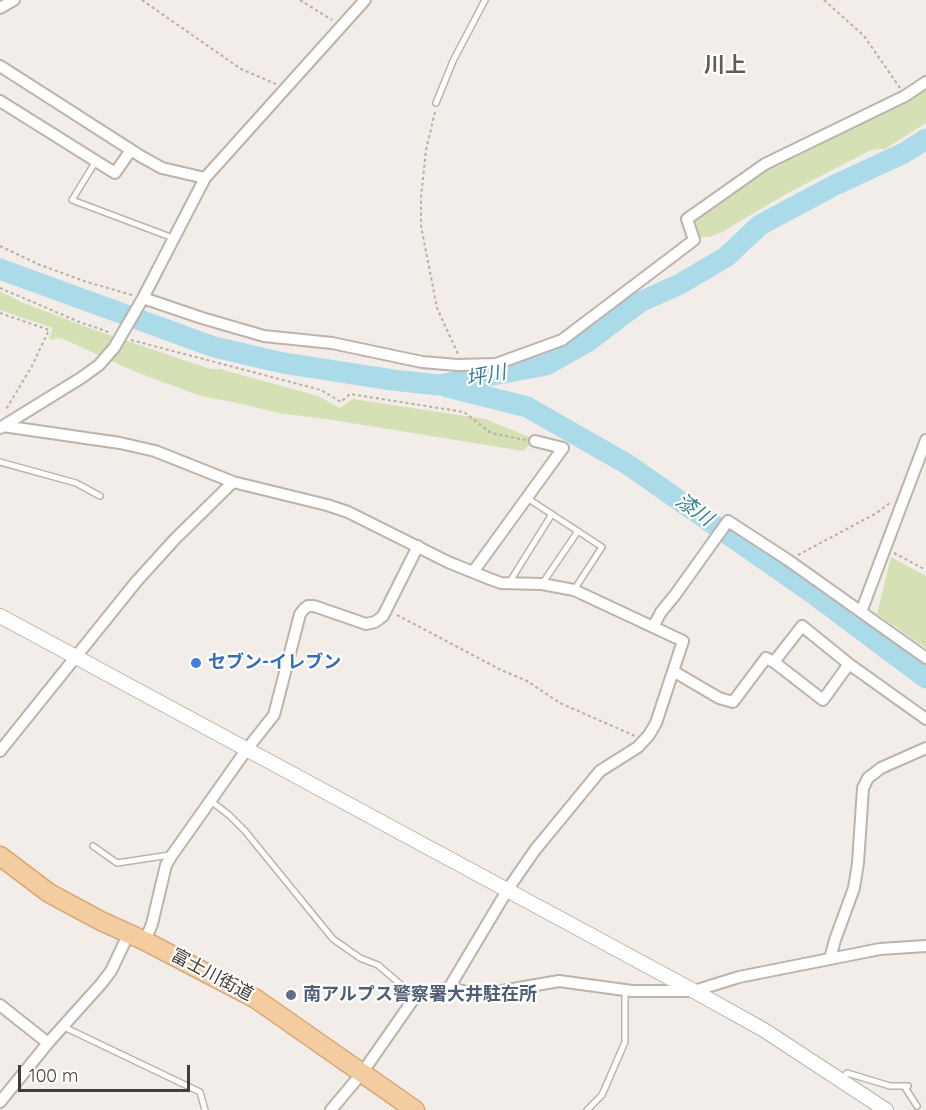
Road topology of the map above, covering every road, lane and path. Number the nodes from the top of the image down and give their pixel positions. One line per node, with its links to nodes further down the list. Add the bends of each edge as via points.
1 (14, 0): 7 (street)
2 (142, 0): 11 (path, via 241,69)
3 (300, 0): 8 (path)
4 (365, 0): 8 (street)
5 (485, 0): 14 (lane)
6 (824, 0): 12 (path, via 864,36)
7 (0, 8)
8 (342, 27): 11 (street)
9 (0, 66): 15 (street)
10 (926, 82): 12 (street)
11 (287, 88): 17 (street)
12 (905, 96): 24 (street, via 765,164 687,219 694,240 562,340 496,364)
13 (0, 101): 16 (street)
14 (436, 103): 24 (path, via 426,150 421,226 437,308)
15 (131, 150): 16 (street, via 115,173); 17 (street, via 162,168)
16 (96, 161): 18 (lane, via 72,200)
17 (206, 178): 18 (street)
18 (173, 238): 21 (street)
19 (0, 246): 21 (path, via 40,265)
20 (0, 288): 23 (path)
21 (143, 298): 23 (street); 24 (street, via 264,336 332,343 422,362)
22 (0, 313): 25 (path, via 49,330)
23 (121, 337): 25 (street, via 90,372); 27 (path, via 321,390 342,402 350,394 464,412 491,433)
24 (462, 364)
25 (4, 421): 29 (street, via 155,451)
26 (926, 440): 30 (street)
27 (535, 441): 32 (street, via 562,448)
28 (0, 462): 31 (lane, via 76,483)
29 (233, 482): 35 (street, via 348,512); 47 (street, via 144,573)
30 (906, 491): 36 (street); 37 (path, via 875,514)
31 (100, 496)
32 (527, 498): 33 (lane); 39 (street)
33 (552, 514): 34 (lane); 40 (lane)
34 (578, 531): 41 (lane); 42 (lane, via 602,547)
35 (418, 546): 39 (street); 43 (street)
36 (885, 548): 38 (path); 44 (street)
37 (788, 560): 44 (street); 46 (street, via 728,521)
38 (926, 570)
39 (473, 572): 40 (street)
40 (509, 583): 41 (street)
41 (542, 584): 42 (street)
42 (574, 590): 46 (street)
43 (387, 608): 53 (path, via 527,681 560,703); 54 (street, via 383,616 366,624 314,606 304,609 274,715)
44 (861, 612): 48 (street)
45 (0, 616): 47 (street)
46 (653, 627): 51 (street, via 683,641)
47 (75, 656): 54 (street); 56 (street)
48 (926, 658)
49 (774, 662): 50 (street, via 802,626); 50 (street, via 823,700); 51 (street, via 766,658 733,702)
50 (849, 664): 52 (street)
51 (673, 671): 53 (street, via 656,723)
52 (926, 719)
53 (644, 740): 61 (street, via 600,771)
54 (247, 748): 57 (street); 61 (street)
55 (926, 748): 64 (street, via 881,768 863,788 854,888)
56 (0, 750)
57 (211, 801): 59 (street); 68 (lane, via 245,831 333,939 378,965)
58 (93, 846): 59 (lane, via 117,863)
59 (172, 855): 62 (street, via 152,924)
60 (0, 856): 62 (main road, 富士川街道, via 49,892)
61 (508, 889): 65 (street); 67 (street)
62 (137, 937): 70 (street); 72 (main road, 富士川街道, via 256,999)
63 (926, 946): 64 (street)
64 (830, 959): 67 (street)
65 (449, 988): 66 (street, via 472,993 496,992 559,981); 68 (street)
66 (625, 990): 67 (street); 79 (lane, via 625,1042 602,1095)
67 (694, 990): 73 (street)
68 (415, 997): 72 (street)
69 (0, 1005): 71 (street)
70 (63, 1026): 71 (street); 76 (lane, via 200,1092)
71 (48, 1044): 74 (street)
72 (362, 1073): 77 (street); 78 (main road, 富士川街道)
73 (841, 1080): 75 (lane, via 847,1073 882,1084 906,1086); 80 (street)
74 (1, 1098)
75 (917, 1106)
76 (205, 1110)
77 (331, 1110)
78 (415, 1110)
79 (587, 1110)
80 (886, 1110)

